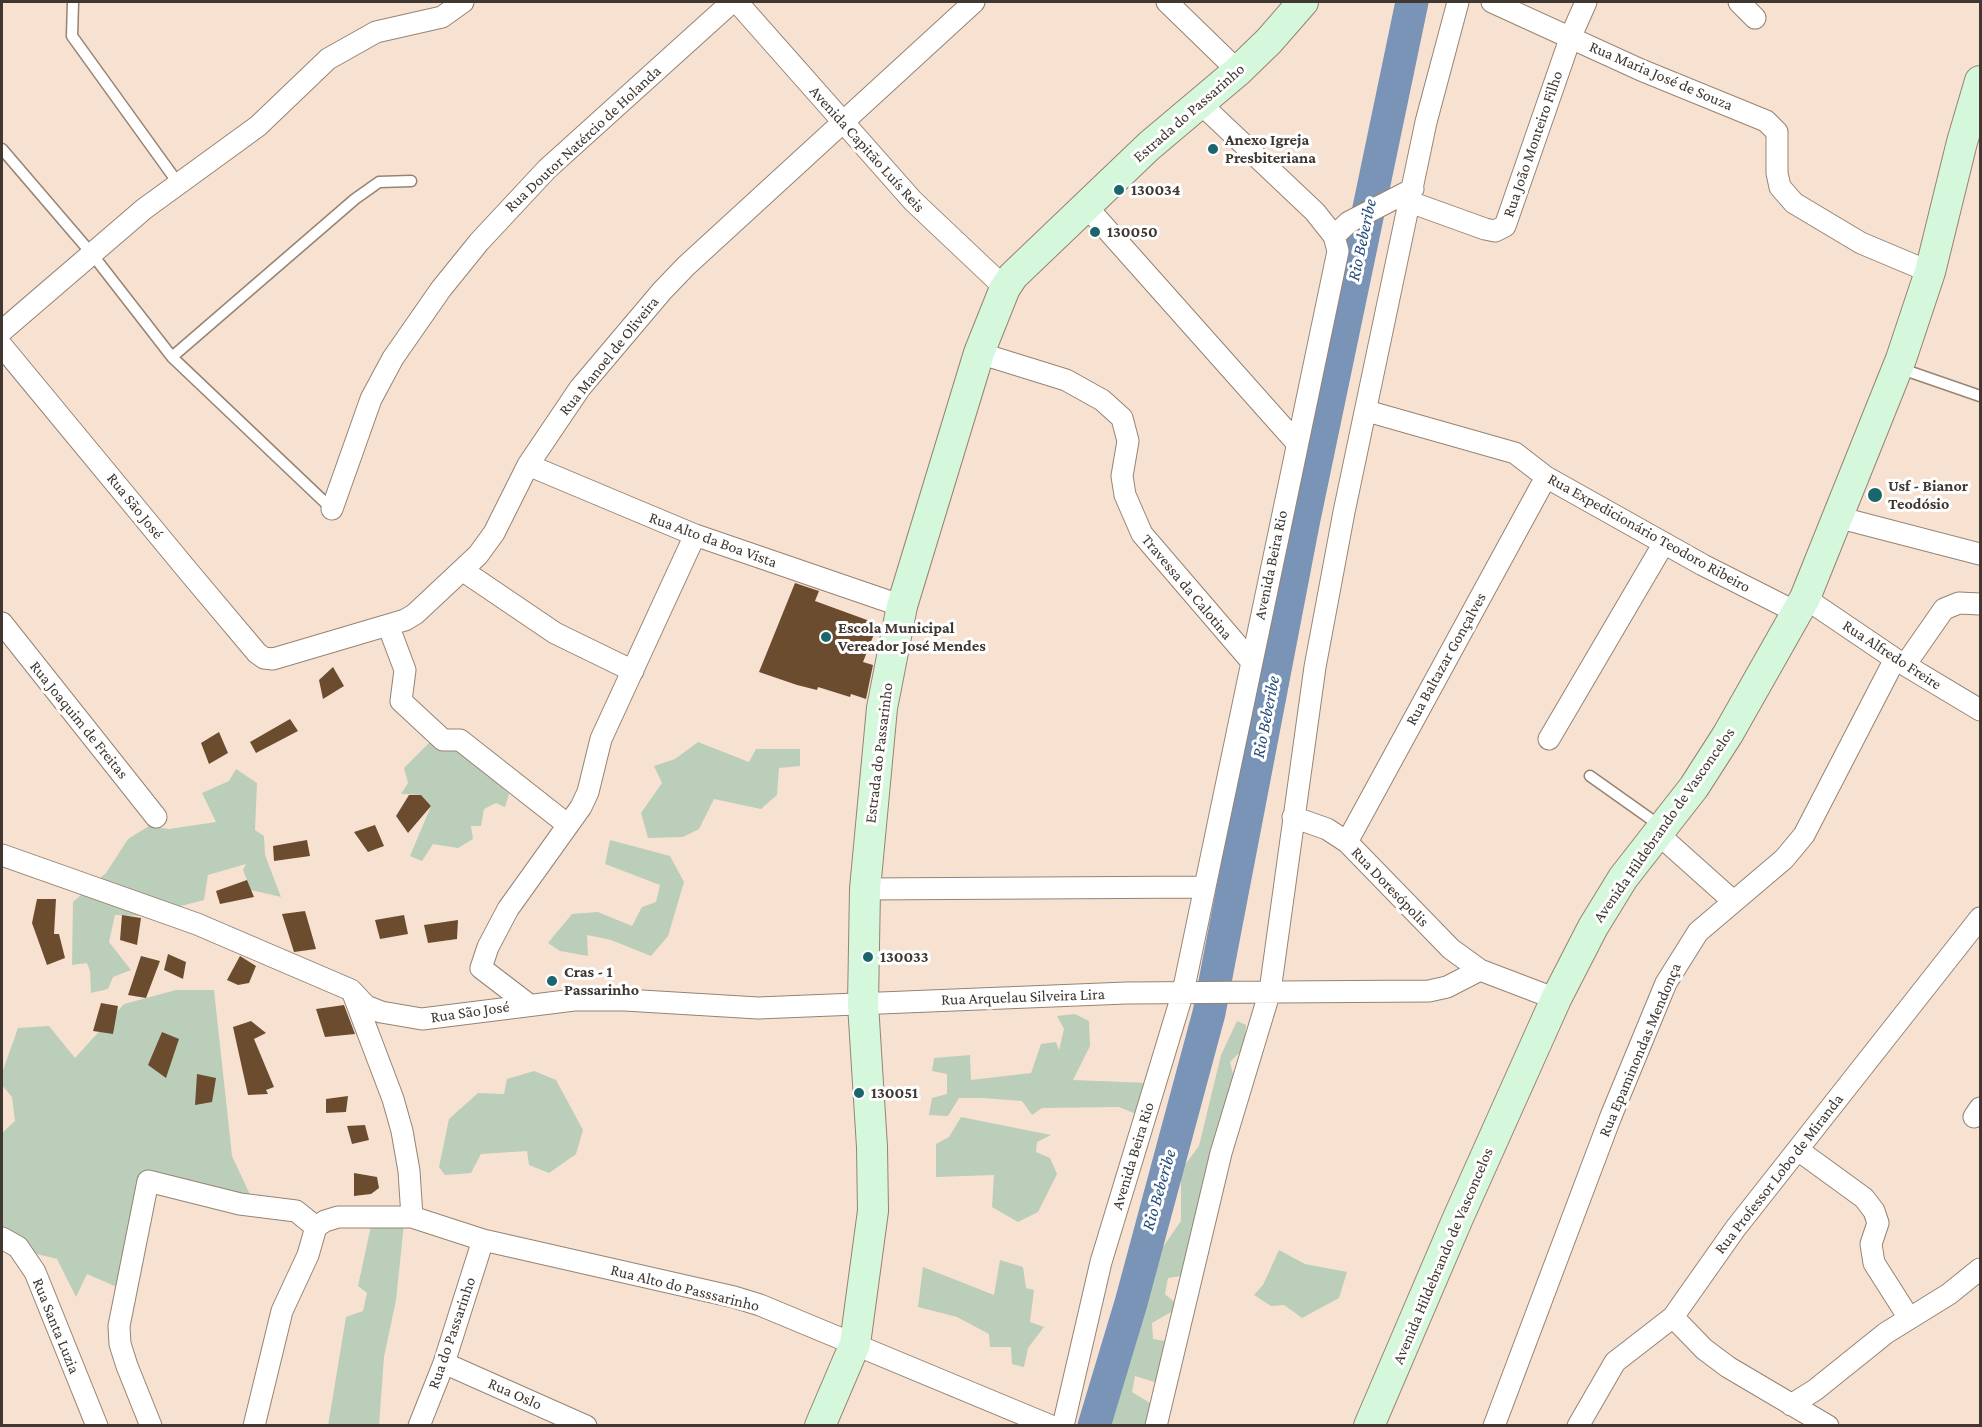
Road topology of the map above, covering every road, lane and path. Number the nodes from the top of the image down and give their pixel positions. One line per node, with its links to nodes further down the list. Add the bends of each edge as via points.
1 (73, 2): 21 (lane, via 72,36)
2 (463, 2): 21 (street, via 442,17 376,32 328,59 258,126)
3 (732, 2): 38 (street, Rua Doutor Natércio de Holanda, via 539,177 441,289 393,357 371,399)
4 (738, 2): 17 (street, Avenida Capitão Luís Reis)
5 (974, 2): 17 (street, Rua Manoel de Oliveira)
6 (1167, 2): 14 (street)
7 (1304, 2): 14 (street, Estrada do Passarinho)
8 (1458, 2): 22 (street)
9 (1492, 2): 13 (street, Rua Maria José de Souza)
10 (1586, 2): 13 (street, Rua João Monteiro Filho)
11 (1739, 2): 12 (street)
12 (1755, 18)
13 (1570, 36): 22 (street, Rua João Monteiro Filho, via 1505,226 1495,231 1485,229); 26 (street, Rua Maria José de Souza, via 1766,121 1777,132 1780,187 1794,203 1861,243)
14 (1238, 71): 16 (street, Estrada do Passarinho)
15 (1980, 81): 18 (street, Avenida Hildebrando de Vasconcelos)
16 (1201, 104): 23 (street, Estrada do Passarinho, via 1149,146); 24 (street)
17 (843, 124): 27 (street, Avenida Capitão Luís Reis, via 921,208); 36 (street, Rua Manoel de Oliveira, via 662,291 580,388)
18 (1974, 125): 26 (street, Avenida Hildebrando de Vasconcelos)
19 (2, 149): 25 (lane)
20 (411, 182): 31 (lane, via 379,182 355,199)
21 (178, 183): 25 (street)
22 (1406, 196): 24 (street); 34 (street)
23 (1086, 206): 27 (street, Estrada do Passarinho); 35 (street)
24 (1340, 234): 35 (street, Avenida Beira Rio)
25 (92, 254): 28 (street); 31 (lane)
26 (1930, 272): 32 (street, Avenida Hildebrando de Vasconcelos)
27 (1005, 288): 30 (street, Estrada do Passarinho)
28 (2, 332)
29 (2, 346): 49 (street, Rua São José, via 257,653)
30 (979, 353): 46 (street, Estrada do Passarinho); 50 (street, Travessa da Calotina, via 1066,380 1102,400 1122,418 1128,441 1122,476 1125,495 1142,534)
31 (172, 357): 38 (lane)
32 (1898, 367): 33 (lane); 39 (street, Avenida Hildebrando de Vasconcelos)
33 (1980, 396)
34 (1367, 411): 37 (street, Rua Expedicionário Teodoro Ribeiro, via 1515,453); 57 (street, via 1315,667)
35 (1296, 442): 50 (street, Avenida Beira Rio)
36 (528, 465): 40 (street, Rua Alto da Boa Vista); 43 (street, Rua Manoel de Oliveira, via 494,533)
37 (1546, 477): 41 (street, Rua Expedicionário Teodoro Ribeiro); 60 (street, Rua Baltazar Gonçalves)
38 (332, 509)
39 (1837, 517): 42 (street); 45 (street, Avenida Hildebrando de Vasconcelos)
40 (695, 535): 46 (street, Rua Alto da Boa Vista); 52 (street)
41 (1664, 543): 45 (street, Rua Expedicionário Teodoro Ribeiro); 54 (street)
42 (1980, 554)
43 (462, 570): 48 (street, Rua Manoel de Oliveira, via 415,614); 52 (street, via 555,633)
44 (1980, 604): 51 (street, Rua Epaminondas Mendonça, via 1959,603 1944,609)
45 (1800, 605): 51 (street, Rua Alfredo Freire); 59 (street, Avenida Hildebrando de Vasconcelos, via 1728,734 1694,788)
46 (902, 606): 63 (street, Estrada do Passarinho, via 881,718)
47 (2, 623): 56 (street, Rua Joaquim de Freitas)
48 (388, 625): 49 (street, Rua Manoel de Oliveira); 58 (street, via 405,670 401,701 442,740 460,740)
49 (273, 659)
50 (1251, 661): 62 (street, Avenida Beira Rio)
51 (1900, 662): 53 (street, Rua Alfredo Freire); 64 (street, Rua Epaminondas Mendonça, via 1804,835 1784,859)
52 (633, 671): 58 (street, via 601,740 588,792)
53 (1980, 710)
54 (1549, 739)
55 (1590, 776): 59 (lane)
56 (156, 817)
57 (1293, 817): 60 (street, Rua Doresópolis); 69 (street)
58 (568, 825): 71 (street, via 508,909 481,968)
59 (1660, 830): 64 (street); 70 (street, Avenida Hildebrando de Vasconcelos, via 1623,878)
60 (1347, 842): 66 (street, Rua Doresópolis, via 1451,949)
61 (2, 855): 67 (street, Rua São José, via 198,924)
62 (1205, 887): 63 (street); 68 (street, Avenida Beira Rio)
63 (865, 889): 72 (street, Estrada do Passarinho)
64 (1733, 901): 94 (street, Rua Epaminondas Mendonça, via 1698,933 1666,983 1611,1116)
65 (1980, 918): 73 (street, Rua Professor Lobo de Miranda)
66 (1480, 970): 69 (street, Rua Arquelau Silveira Lira, via 1447,987 1429,991); 70 (street)
67 (351, 990): 71 (street, Rua São José, via 366,1006 422,1019); 74 (street, via 402,1131)
68 (1191, 992): 69 (street, Rua Arquelau Silveira Lira); 72 (street, Rua Arquelau Silveira Lira); 91 (street, Avenida Beira Rio, via 1101,1262)
69 (1261, 992): 92 (street)
70 (1556, 999): 93 (street, Avenida Hildebrando de Vasconcelos)
71 (528, 1004): 72 (street, Rua São José, via 625,1000 758,1008)
72 (863, 1004): 81 (street, Estrada do Passarinho, via 873,1211)
73 (1798, 1150): 79 (street, Rua Professor Lobo de Miranda, via 1735,1229); 80 (street, via 1864,1198 1875,1211 1878,1223 1871,1244 1874,1263)
74 (412, 1217): 75 (street, Rua Alto do Passsarinho, via 338,1217); 77 (street, Rua Alto do Passsarinho)
75 (316, 1227): 85 (street, via 296,1211 240,1204 148,1181 118,1326 127,1366); 86 (street, via 308,1255 282,1311)
76 (2, 1238): 84 (street, Rua Santa Luzia, via 18,1247 35,1272)
77 (483, 1240): 81 (street, Rua Alto do Passsarinho, via 734,1297); 82 (street, Rua do Passarinho)
78 (1980, 1269): 80 (street)
79 (1673, 1317): 83 (street, via 1728,1367); 95 (street, Rua Professor Lobo de Miranda, via 1615,1362)
80 (1910, 1318): 83 (street)
81 (855, 1344): 89 (street, Estrada do Passarinho); 90 (street, Rua Alto do Passsarinho)
82 (444, 1363): 87 (street, Rua do Passarinho); 88 (street, Rua Oslo)
83 (1791, 1405): 96 (street)
84 (97, 1425)
85 (151, 1425)
86 (254, 1425)
87 (420, 1425)
88 (586, 1425)
89 (820, 1425)
90 (1051, 1425)
91 (1063, 1425)
92 (1156, 1425)
93 (1370, 1425)
94 (1494, 1425)
95 (1578, 1425)
96 (1828, 1425)

